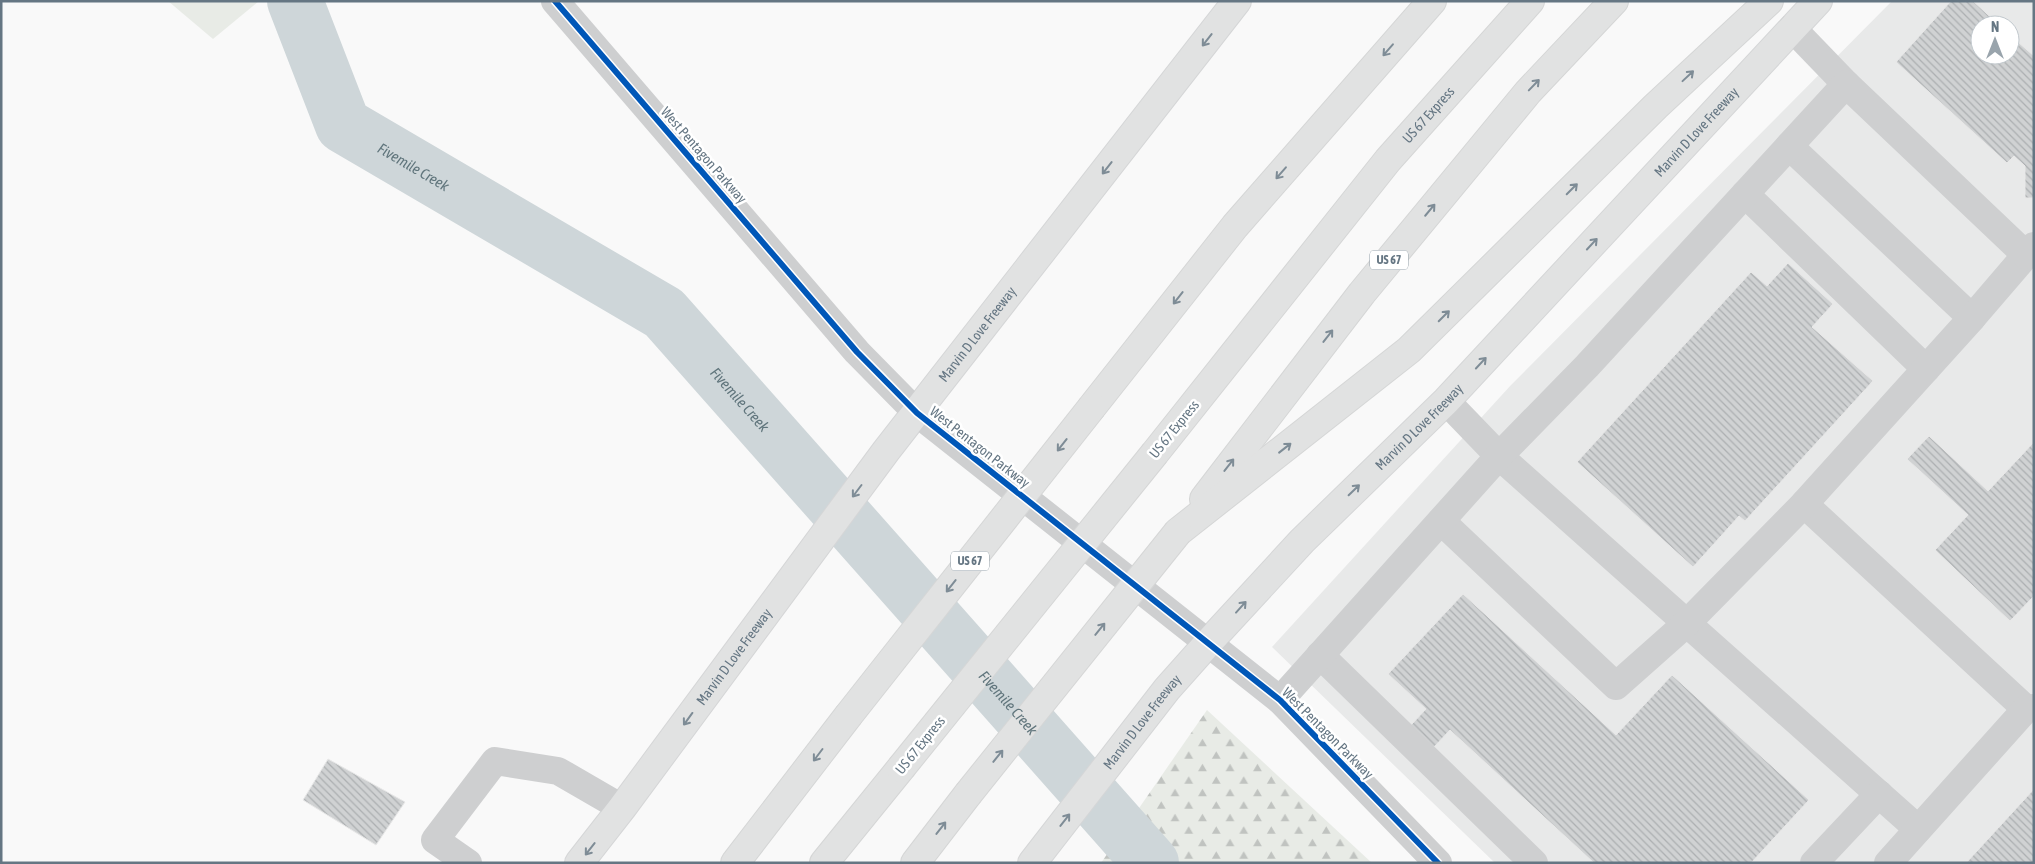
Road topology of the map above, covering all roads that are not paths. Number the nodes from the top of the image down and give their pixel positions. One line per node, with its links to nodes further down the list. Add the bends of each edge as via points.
1 (555, 1): 16 (street, West Pentagon Parkway, via 857,352)
2 (1237, 1): 16 (main road, Marvin D Love Freeway, one-way to 16)
3 (1530, 1): 33 (main road, US 67 Express, bridge, via 1388,160)
4 (1614, 1): 20 (main road, US 67, one-way to 4, via 1362,293 1528,92)
5 (1769, 1): 20 (main road, one-way to 5, via 1409,350 1656,106)
6 (1818, 1): 8 (main road, Marvin D Love Freeway)
7 (1424, 7): 32 (main road, US 67, one-way to 32, bridge, via 1235,226)
8 (1792, 28): 9 (street); 15 (main road, Marvin D Love Freeway, one-way to 8)
9 (1846, 84): 10 (street); 12 (street)
10 (1789, 146): 11 (street); 13 (street)
11 (1745, 194): 14 (street); 17 (street, via 1587,366)
12 (2030, 250): 13 (street)
13 (1972, 318): 14 (street)
14 (1926, 369): 18 (street)
15 (1446, 401): 17 (street); 22 (main road, Marvin D Love Freeway, one-way to 15, via 1302,540)
16 (917, 413): 22 (street, West Pentagon Parkway); 27 (main road, Marvin D Love Freeway, one-way to 27)
17 (1499, 456): 19 (street); 21 (street)
18 (1804, 504): 21 (street); 25 (street)
19 (1441, 521): 21 (street, via 1616,686); 23 (street)
20 (1178, 532): 34 (main road, US 67, one-way to 20, bridge)
21 (1687, 623): 26 (street)
22 (1208, 643): 24 (street, West Pentagon Parkway); 29 (main road, Marvin D Love Freeway, one-way to 22, via 1167,690)
23 (1320, 655): 24 (street); 36 (street)
24 (1280, 700): 35 (street, West Pentagon Parkway)
25 (2030, 708): 28 (street)
26 (1879, 794): 28 (street); 37 (street)
27 (622, 808): 30 (street, via 558,771 495,761 435,840); 31 (main road, Marvin D Love Freeway, one-way to 31)
28 (1918, 829): 38 (street)
29 (1033, 861)
30 (468, 863)
31 (579, 863)
32 (735, 863)
33 (824, 863)
34 (915, 863)
35 (1438, 863)
36 (1534, 863)
37 (1814, 863)
38 (1888, 863)

